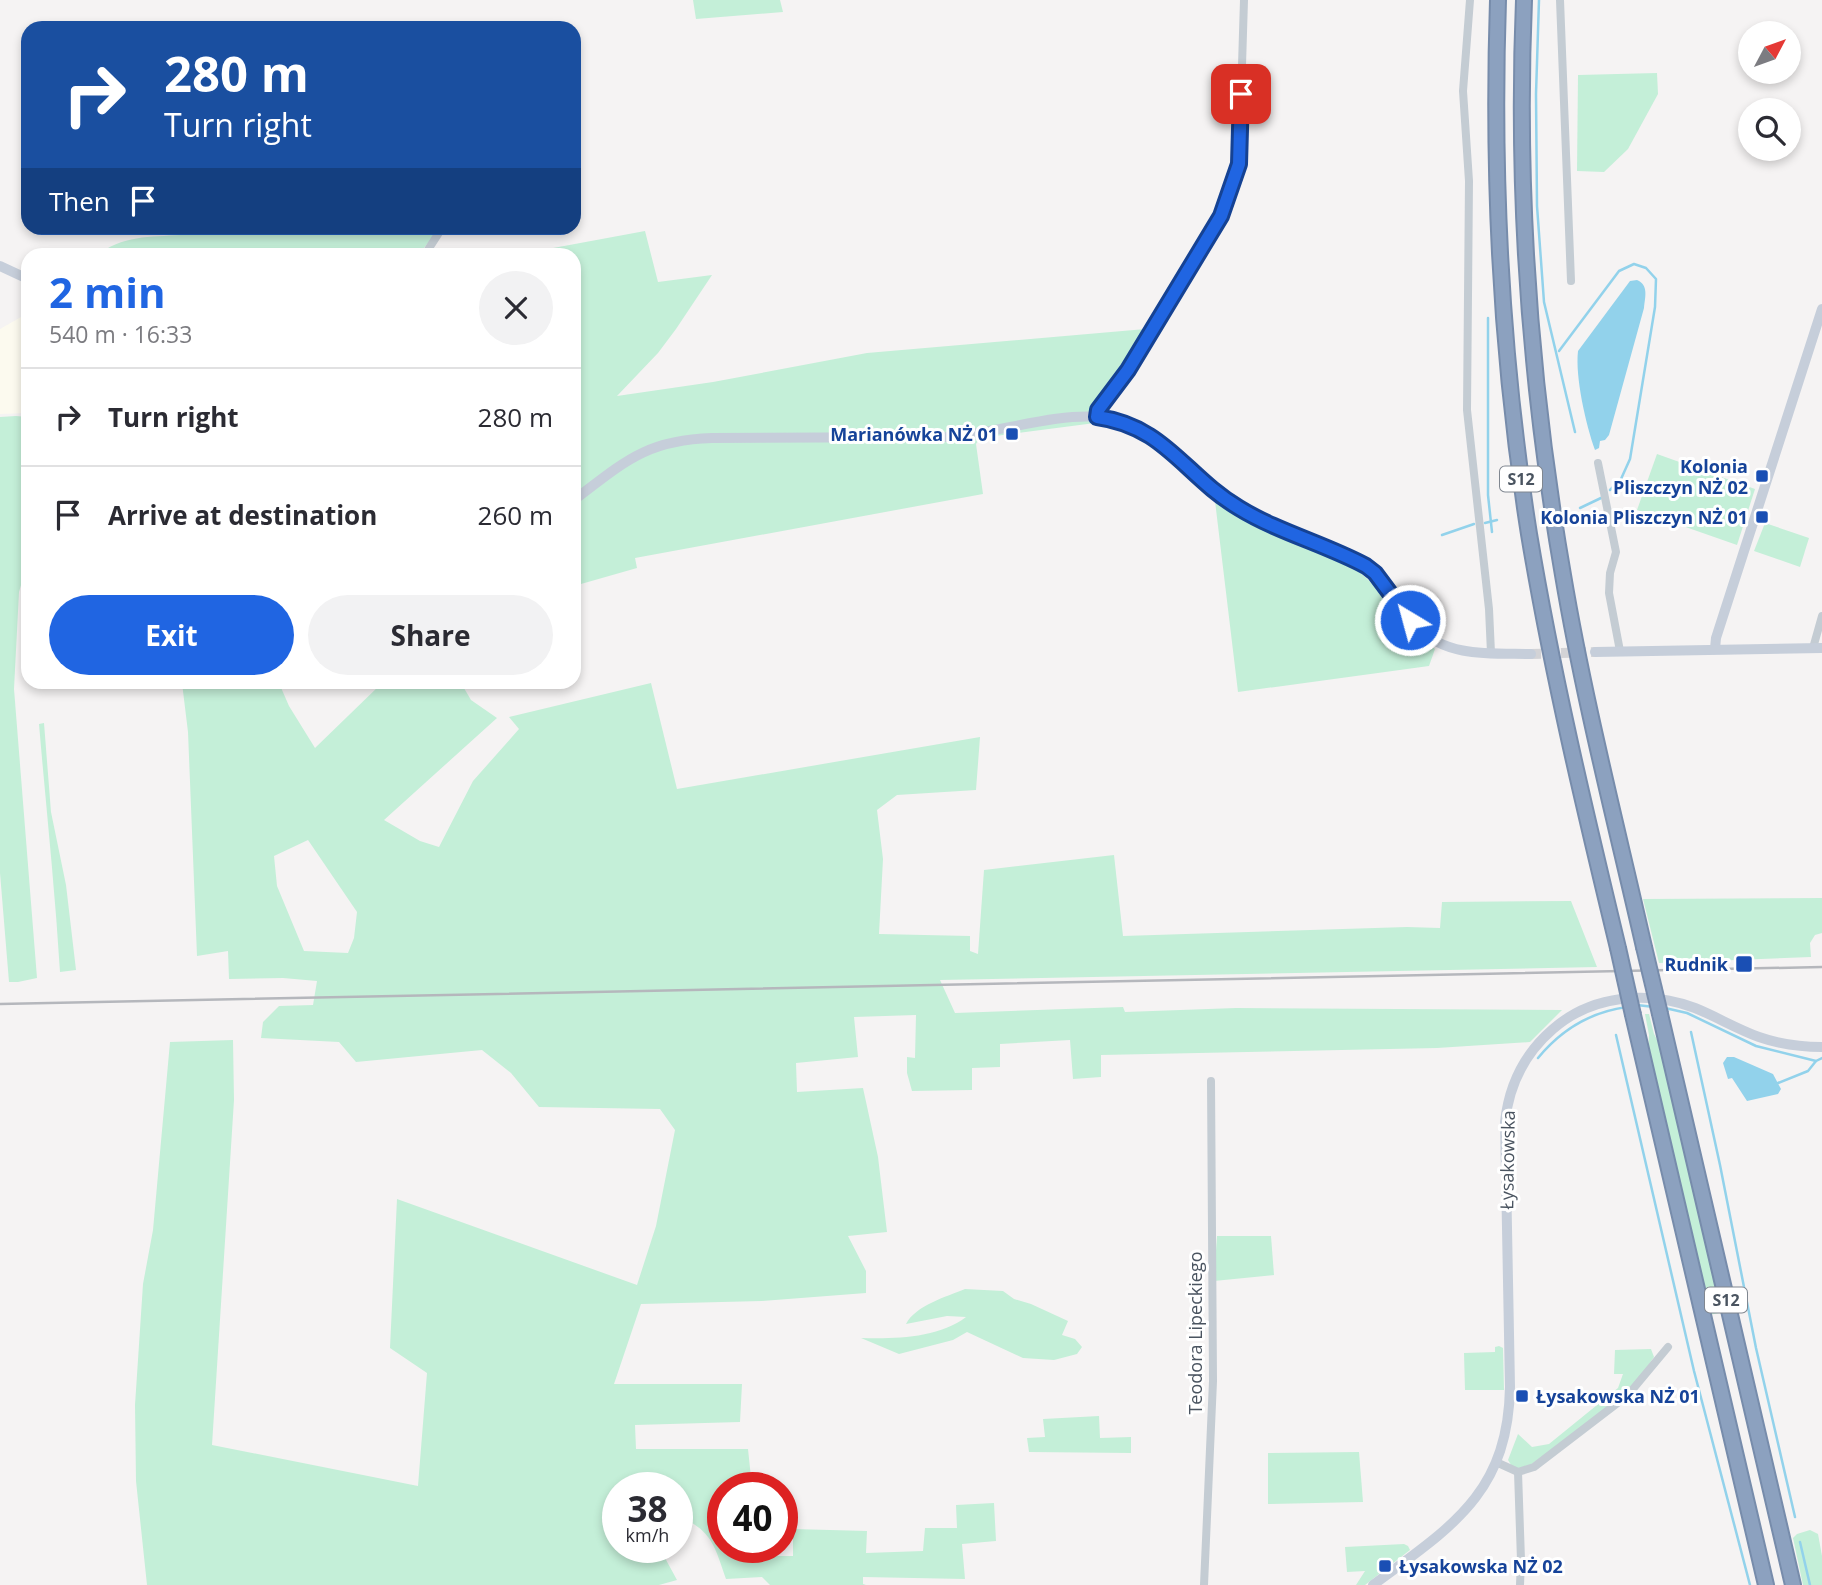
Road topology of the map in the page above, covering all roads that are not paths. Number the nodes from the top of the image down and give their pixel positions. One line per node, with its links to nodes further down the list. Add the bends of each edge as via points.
1 (1244, 0): 10 (street, via 1239,164 1226,203 1214,231)
2 (1470, 0): 18 (street, via 1463,91 1469,181 1467,410)
3 (1498, 0): 28 (highway, S12, bridge, via 1498,227 1528,523 1588,823)
4 (1524, 0): 29 (highway, S12, bridge, via 1524,232 1534,366 1571,623)
5 (1560, 0): 8 (street)
6 (0, 266): 7 (street)
7 (21, 276)
8 (1571, 281)
9 (1822, 309): 15 (street)
10 (1097, 417): 12 (street, via 946,437 675,441 632,457); 18 (street, via 1147,433 1240,509 1366,566 1430,638 1455,649)
11 (1598, 463): 16 (street, via 1616,552 1609,593)
12 (581, 495)
13 (1822, 616): 14 (street)
14 (1818, 648): 15 (street)
15 (1715, 649): 16 (street)
16 (1620, 651): 17 (street)
17 (1595, 652)
18 (1491, 653): 19 (street)
19 (1531, 654)
20 (1822, 1047): 23 (street, Łysakowska, via 1769,1040 1682,1003 1640,997 1601,1003 1577,1013 1549,1032 1529,1055 1511,1090 1505,1122 1510,1401 1505,1439)
21 (1211, 1082): 25 (street, Teodora Lipeckiego, via 1213,1381)
22 (1668, 1348): 24 (street, via 1628,1395 1543,1460)
23 (1496, 1462): 24 (street); 26 (street, Łysakowska, via 1476,1498 1451,1526)
24 (1518, 1472): 27 (street)
25 (1204, 1585)
26 (1373, 1585)
27 (1520, 1585)
28 (1766, 1585)
29 (1793, 1585)

